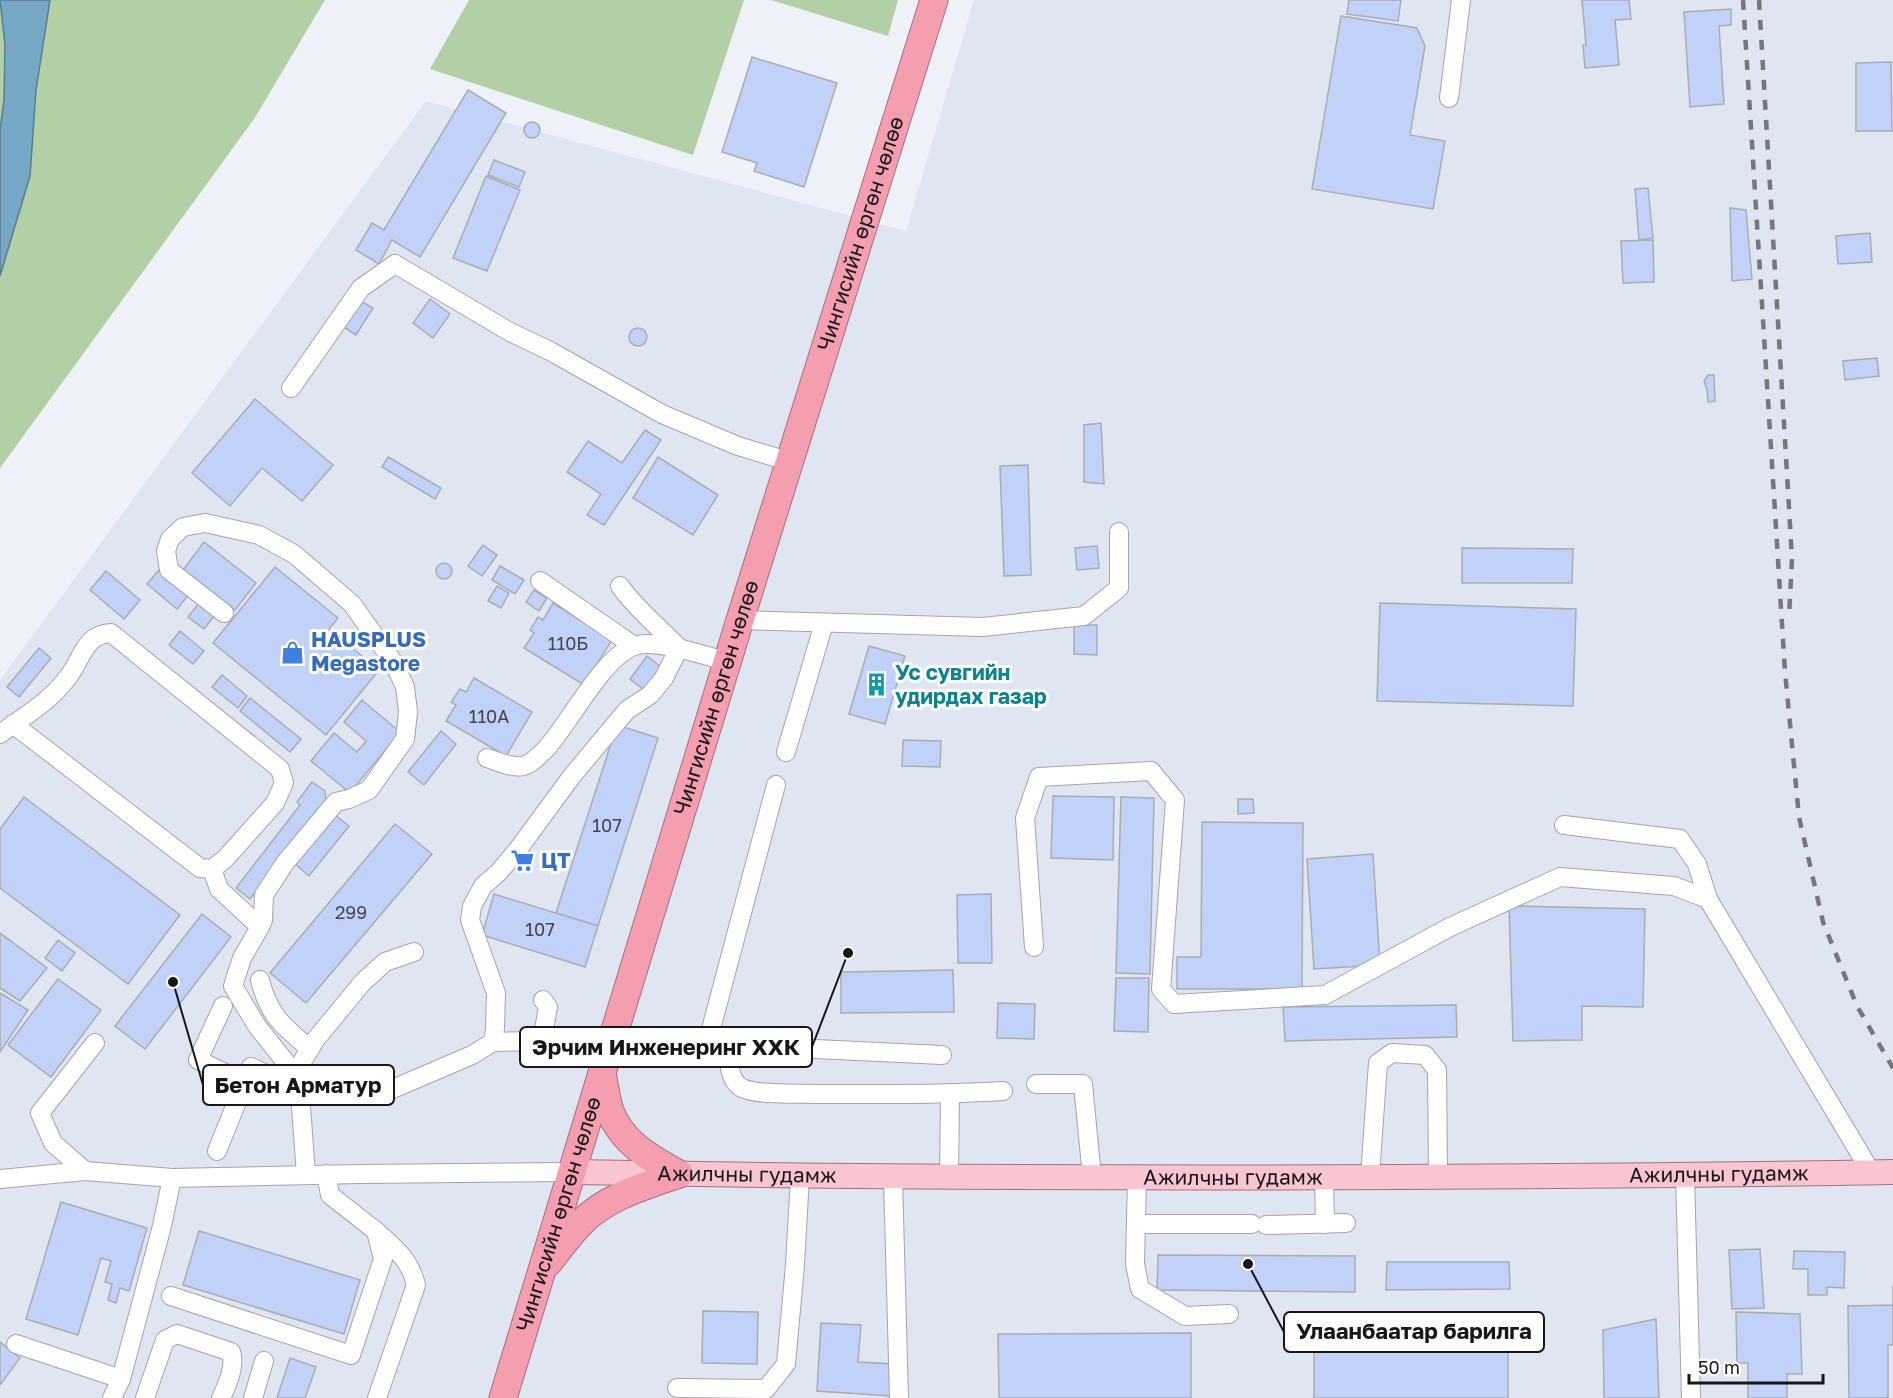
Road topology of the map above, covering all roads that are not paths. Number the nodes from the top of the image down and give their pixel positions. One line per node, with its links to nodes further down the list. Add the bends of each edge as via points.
1 (934, 0): 5 (highway, Чингисийн өргөн чөлөө)
2 (1461, 0): 3 (street)
3 (1449, 98)
4 (291, 388): 5 (street, via 361,288 395,264 662,414 738,446)
5 (791, 462): 10 (highway, Чингисийн өргөн чөлөө)
6 (1119, 532): 11 (street, via 1119,588 1084,616 983,627)
7 (540, 581): 12 (street)
8 (620, 586): 13 (street, via 629,600)
9 (224, 613): 22 (street, via 170,570 166,551 170,539 183,526 205,523 233,528 259,535 294,554 352,604 394,663 405,687 408,712 405,740 369,790 336,802 285,863 264,895)
10 (740, 620): 11 (street); 14 (highway, Чингисийн өргөн чөлөө)
11 (824, 623): 16 (street)
12 (634, 646): 13 (street); 17 (street, via 614,658 556,738 534,761 513,766)
13 (679, 648): 14 (street); 28 (street, via 650,696 627,710 513,856 483,886 472,906 470,920 496,993)
14 (728, 662): 33 (highway, Чингисийн өргөн чөлөө)
15 (7, 729): 20 (street, via 200,868); 20 (street, via 69,677 86,645 100,634 111,633 280,769 284,783 275,803)
16 (786, 752)
17 (487, 758)
18 (776, 785): 31 (street, via 708,1044)
19 (1564, 825): 21 (street, via 1680,839 1697,864)
20 (212, 869): 22 (street, via 219,889)
21 (1708, 899): 23 (street, via 1674,886 1560,877 1450,927 1325,995 1174,1004 1161,989 1175,800 1151,771 1039,777 1025,818); 42 (street)
22 (260, 927): 36 (street, via 242,958 233,986)
23 (1034, 946)
24 (414, 952): 30 (street, via 385,962 363,982)
25 (260, 980): 30 (street, via 274,1015)
26 (543, 1000): 28 (street, via 548,1007 543,1035 532,1041)
27 (223, 1006): 34 (street, via 198,1060)
28 (493, 1042): 36 (street, via 388,1091)
29 (95, 1043): 40 (street, via 40,1113 54,1143)
30 (310, 1049): 36 (street, via 303,1060)
31 (942, 1055)
32 (729, 1056): 38 (street, via 730,1072 743,1089 784,1093)
33 (602, 1073): 41 (highway, Чингисийн өргөн чөлөө); 44 (highway, via 610,1110 630,1143)
34 (244, 1083): 36 (street, via 251,1067); 39 (street)
35 (1036, 1084): 53 (street, via 1083,1084)
36 (299, 1085): 45 (street)
37 (1003, 1091): 38 (street)
38 (950, 1094): 52 (street)
39 (217, 1151)
40 (85, 1171): 54 (street); 56 (street)
41 (571, 1172): 43 (street); 44 (main road, Ажилчны гудамж); 61 (highway, Чингисийн өргөн чөлөө)
42 (1882, 1172): 46 (main road, Ажилчны гудамж)
43 (326, 1174): 45 (street); 60 (street, via 330,1195)
44 (679, 1174): 47 (main road, Ажилчны гудамж); 61 (highway, via 630,1191 602,1206 582,1222)
45 (306, 1175): 54 (street)
46 (1685, 1175): 51 (main road, Ажилчны гудамж); 75 (street)
47 (800, 1176): 55 (main road, Ажилчны гудамж); 67 (street, via 786,1364 766,1389)
48 (1137, 1176): 49 (main road, Ажилчны гудамж); 53 (main road, Ажилчны гудамж); 58 (street)
49 (1324, 1176): 50 (main road, Ажилчны гудамж); 59 (street)
50 (1370, 1176): 51 (main road, Ажилчны гудамж); 51 (street, via 1378,1063 1392,1053 1425,1055 1437,1070)
51 (1438, 1176)
52 (949, 1177): 53 (main road, Ажилчны гудамж); 55 (main road, Ажилчны гудамж)
53 (1092, 1177)
54 (172, 1178): 66 (street)
55 (893, 1178): 74 (street)
56 (0, 1179)
57 (1346, 1223): 59 (street)
58 (1136, 1224): 59 (street); 63 (street, via 1135,1264 1140,1289 1185,1316)
59 (1325, 1224)
60 (376, 1231): 62 (street, via 383,1259 351,1355); 72 (street, via 413,1270 416,1286)
61 (542, 1270): 73 (highway, Чингисийн өргөн чөлөө)
62 (171, 1296)
63 (1229, 1314)
64 (16, 1344): 66 (street)
65 (264, 1361): 71 (street)
66 (121, 1379): 68 (street)
67 (677, 1388)
68 (113, 1398)
69 (145, 1398): 70 (street, via 165,1340 177,1334 231,1352 228,1382)
70 (221, 1398)
71 (253, 1398)
72 (377, 1398)
73 (503, 1398)
74 (899, 1398)
75 (1691, 1398)

